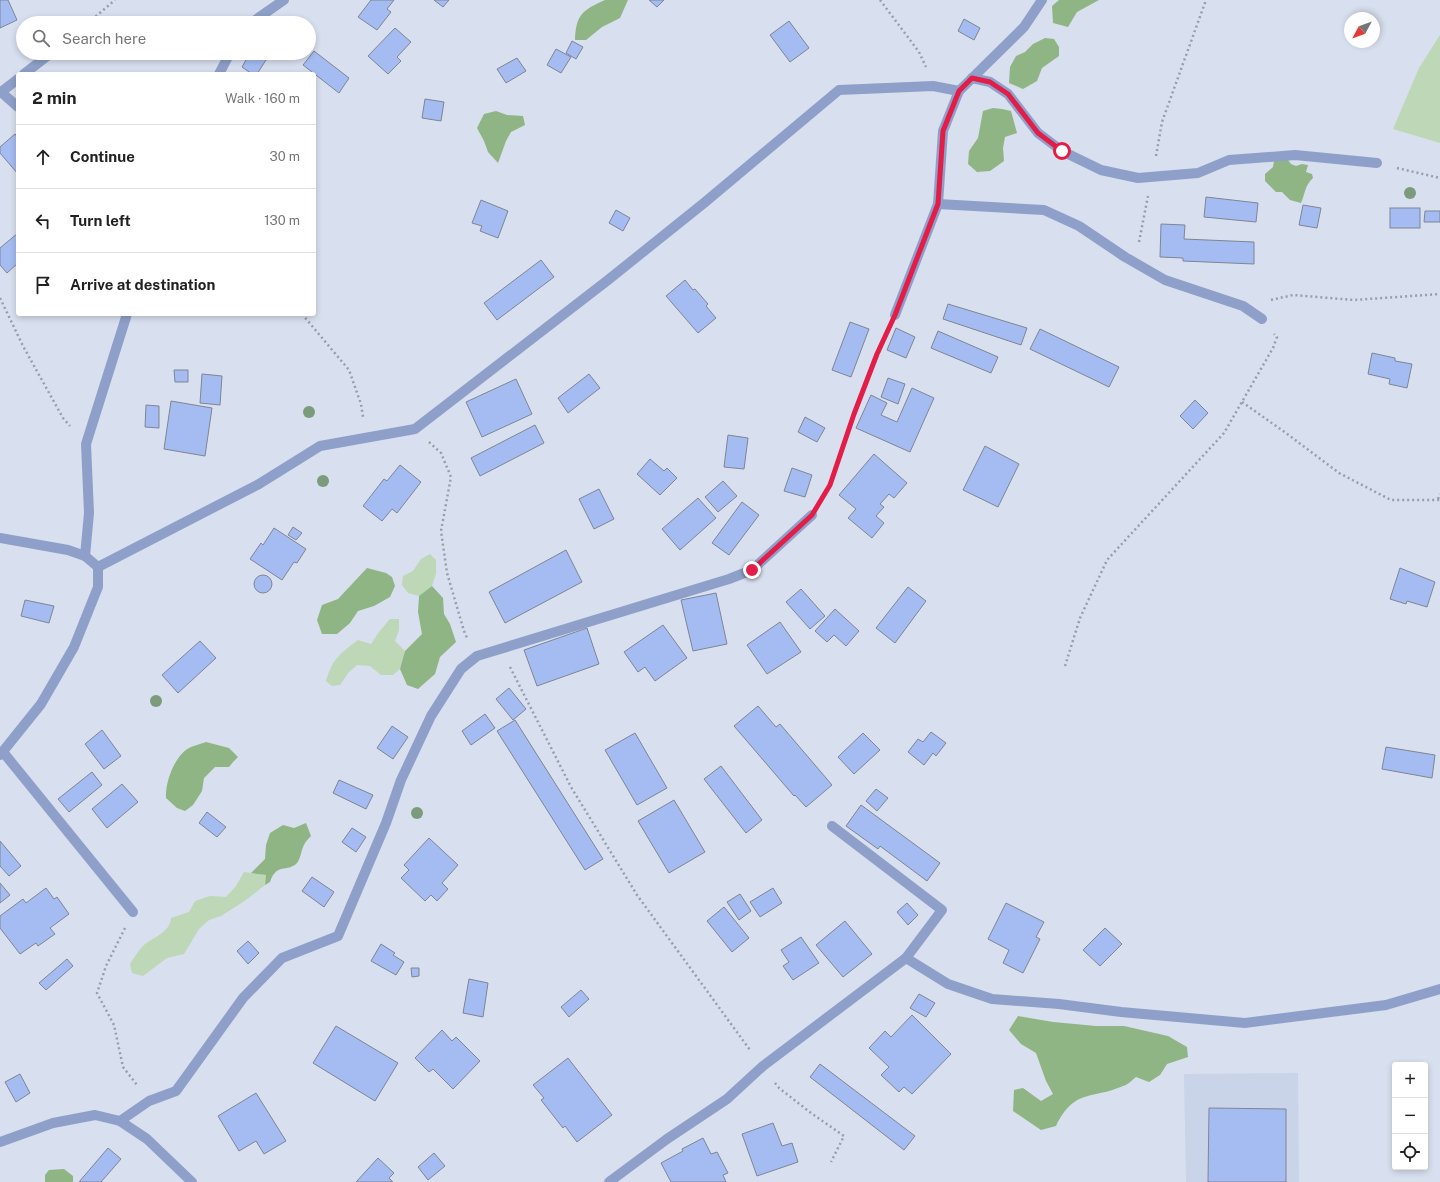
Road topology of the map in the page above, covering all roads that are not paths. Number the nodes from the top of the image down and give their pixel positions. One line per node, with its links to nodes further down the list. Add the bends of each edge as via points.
1 (284, 0): 3 (street)
2 (1042, 0): 8 (street, via 1024,27)
3 (261, 16)
4 (42, 60): 6 (street)
5 (226, 60): 7 (street)
6 (27, 72)
7 (220, 72)
8 (972, 78): 10 (street); 12 (street, via 990,82 1008,94 1038,133 1062,151 1102,170 1138,178 1198,173 1229,160 1295,155)
9 (16, 81): 11 (street, via 1,92)
10 (959, 91): 13 (street, via 943,131); 20 (street, via 933,86 839,90 608,280 415,429 320,446 259,484)
11 (16, 105)
12 (1377, 163)
13 (938, 204): 14 (street); 16 (street, via 1044,210 1079,226 1165,280 1243,306)
14 (895, 315)
15 (126, 316): 19 (street, via 86,444 88,512)
16 (1262, 319)
17 (812, 515): 26 (street, via 752,570 477,656 461,670 431,716 401,780 386,823 338,936 282,958 242,998 176,1091 149,1101)
18 (0, 538): 19 (street, via 68,550)
19 (84, 556): 20 (street)
20 (98, 567): 21 (street, via 98,587 74,647 41,704)
21 (1, 754): 23 (street)
22 (832, 826): 24 (street, via 942,910)
23 (133, 912)
24 (906, 958): 25 (street, via 948,984 992,999 1245,1023 1386,1005); 29 (street, via 763,1066 727,1099)
25 (1440, 989)
26 (120, 1121): 27 (street, via 95,1115 53,1123); 28 (street, via 147,1139)
27 (1, 1143)
28 (192, 1182)
29 (609, 1182)

